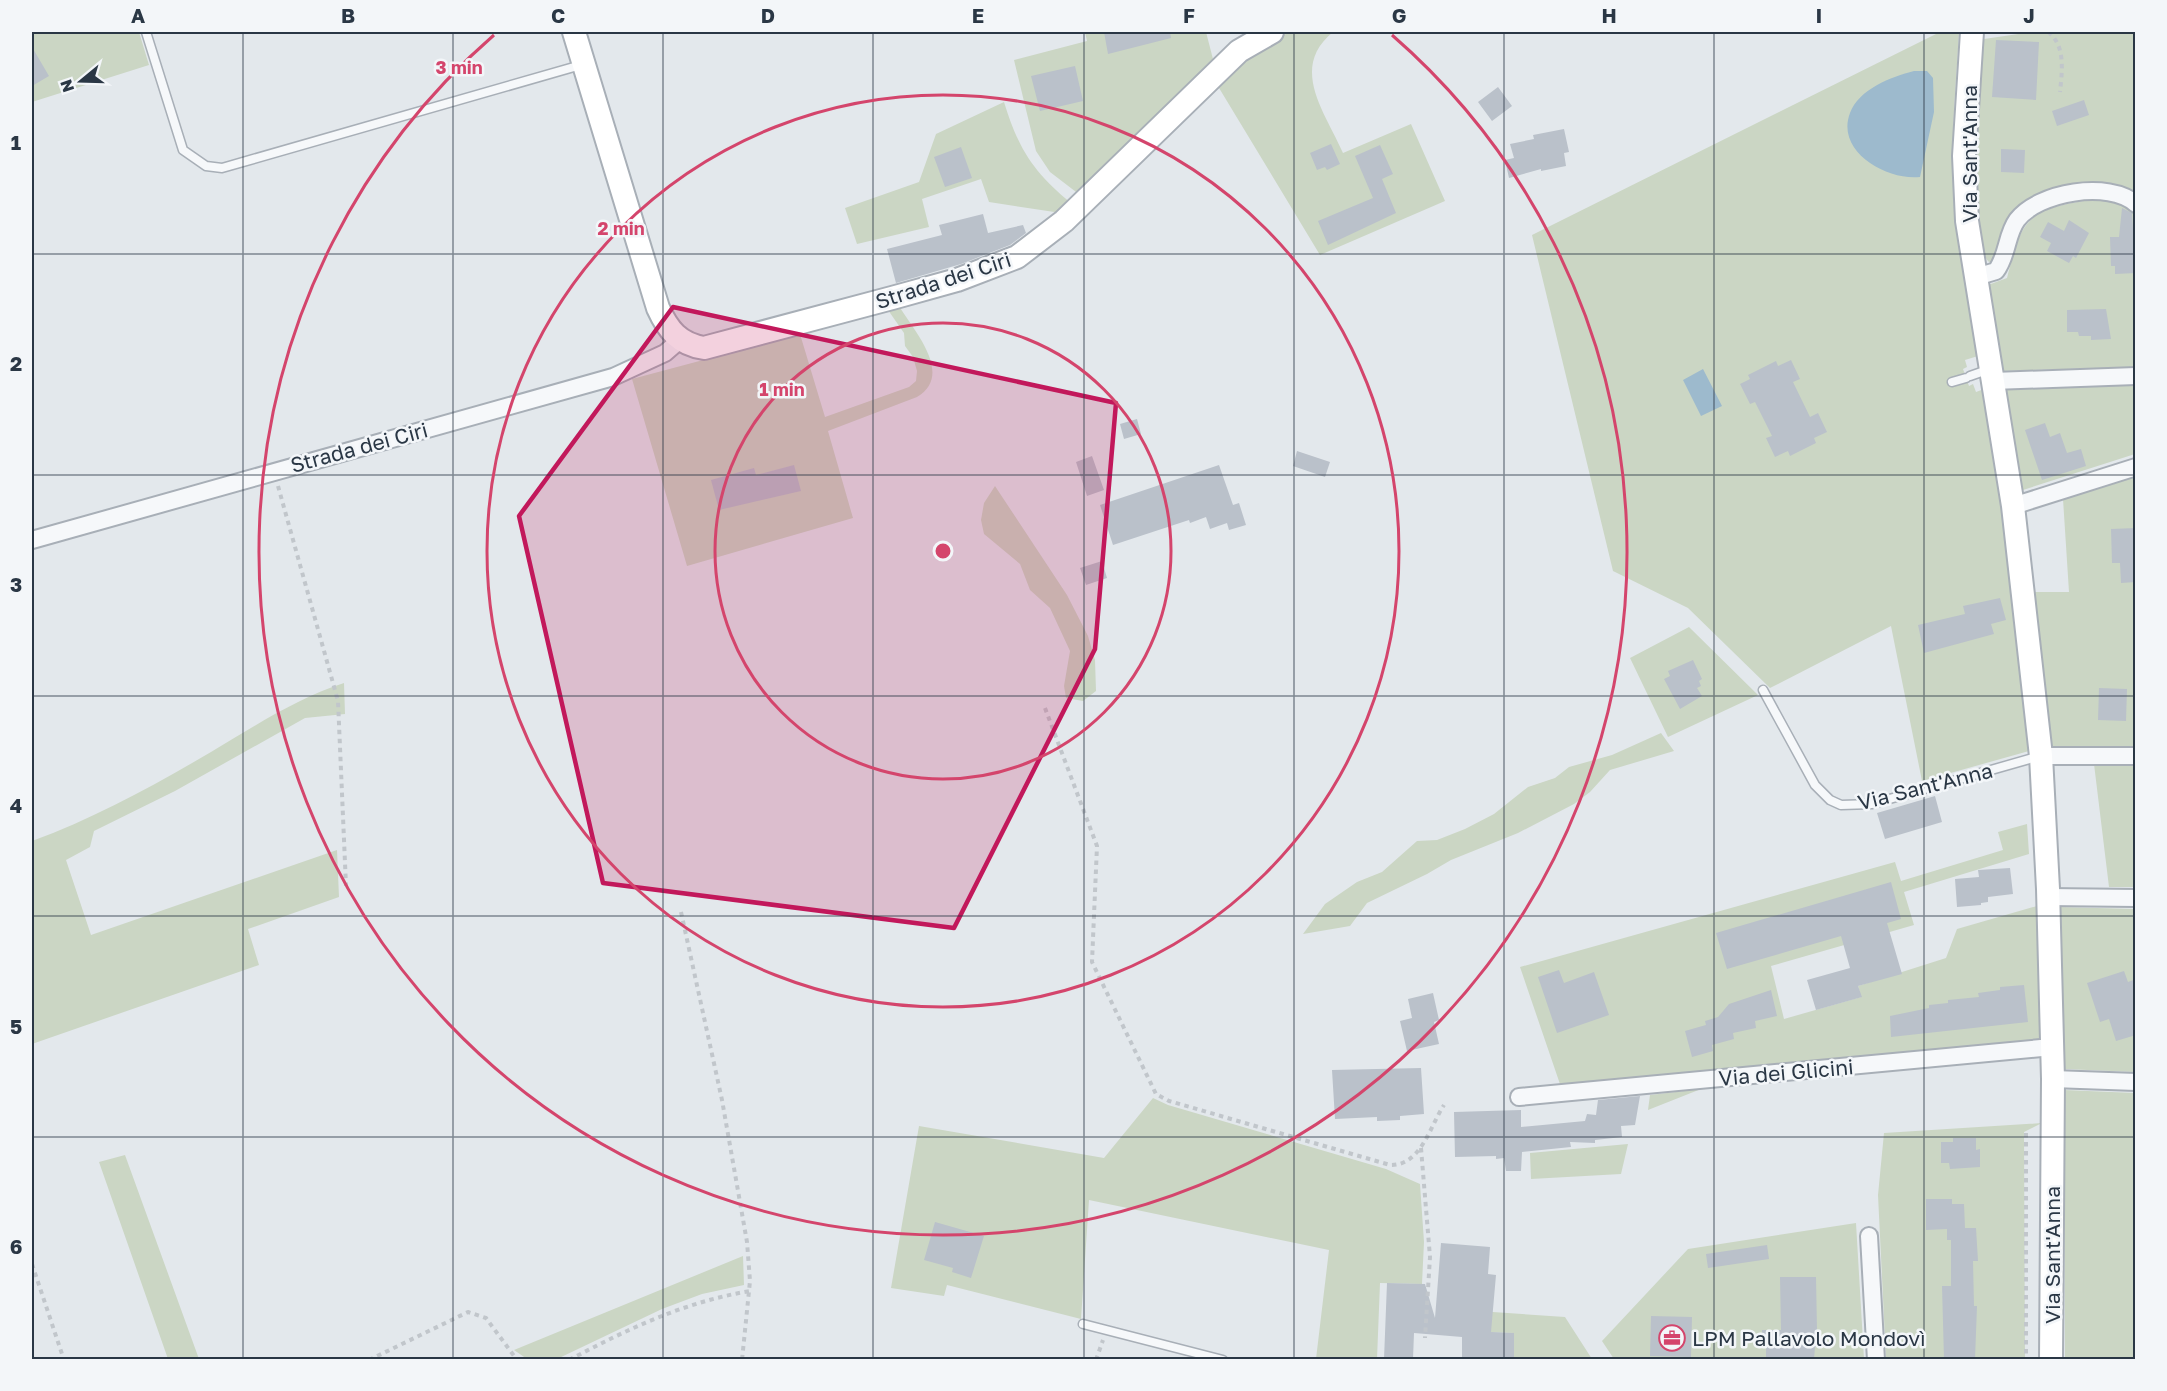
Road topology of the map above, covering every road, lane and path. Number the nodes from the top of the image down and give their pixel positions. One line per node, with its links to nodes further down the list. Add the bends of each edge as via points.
1 (146, 32): 6 (lane, via 183,150 206,166 222,168)
2 (574, 32): 6 (street)
3 (1272, 32): 10 (street, Strada dei Ciri, via 1239,51 1064,221 1017,257 946,283 713,347)
4 (1972, 32): 9 (street, Via Sant'Anna, via 1964,184)
5 (2048, 32): 7 (path, via 2054,35 2061,54)
6 (584, 64): 10 (street, via 658,308)
7 (2060, 92)
8 (2136, 204): 9 (street, Via Sant'Anna, via 2121,194 2100,190 2032,207 2012,228 1996,271)
9 (1976, 277): 11 (street, Via Sant'Anna)
10 (680, 340): 15 (street, Strada dei Ciri, via 665,353 613,377)
11 (1980, 376): 12 (street); 13 (lane); 16 (street, Via Sant'Anna)
12 (2136, 376)
13 (1952, 382)
14 (2136, 467): 16 (street)
15 (273, 471): 17 (street, Strada dei Ciri); 22 (path, via 338,701)
16 (2013, 506): 20 (street, Via Sant'Anna)
17 (32, 540)
18 (1763, 690): 20 (lane, Via Sant'Anna, via 1815,785 1841,805 1872,804)
19 (1045, 708): 32 (path, via 1097,846 1092,962 1156,1094 1384,1164 1406,1162)
20 (2041, 756): 21 (street, Via Sant'Anna); 23 (street, Via Sant'Anna)
21 (2136, 756)
22 (346, 886)
23 (2049, 897): 24 (street); 26 (street, Via Sant'Anna)
24 (2136, 898)
25 (681, 912): 35 (path, via 722,1100 747,1242)
26 (2052, 1047): 27 (street, Via Sant'Anna); 29 (street, Via dei Glicini)
27 (2053, 1079): 28 (street); 46 (street, Via Sant'Anna)
28 (2136, 1082)
29 (1519, 1097)
30 (1444, 1104): 32 (path)
31 (2025, 1133): 45 (path)
32 (1420, 1148): 37 (path, via 1430,1257)
33 (1869, 1236): 44 (street)
34 (32, 1264): 38 (path)
35 (750, 1290): 41 (path, via 687,1305); 42 (path)
36 (1083, 1324): 43 (lane)
37 (1425, 1338)
38 (64, 1359)
39 (369, 1359): 40 (path, via 468,1312 486,1318)
40 (517, 1359)
41 (569, 1359)
42 (742, 1359)
43 (1223, 1359)
44 (1876, 1359)
45 (2026, 1359)
46 (2051, 1359)

